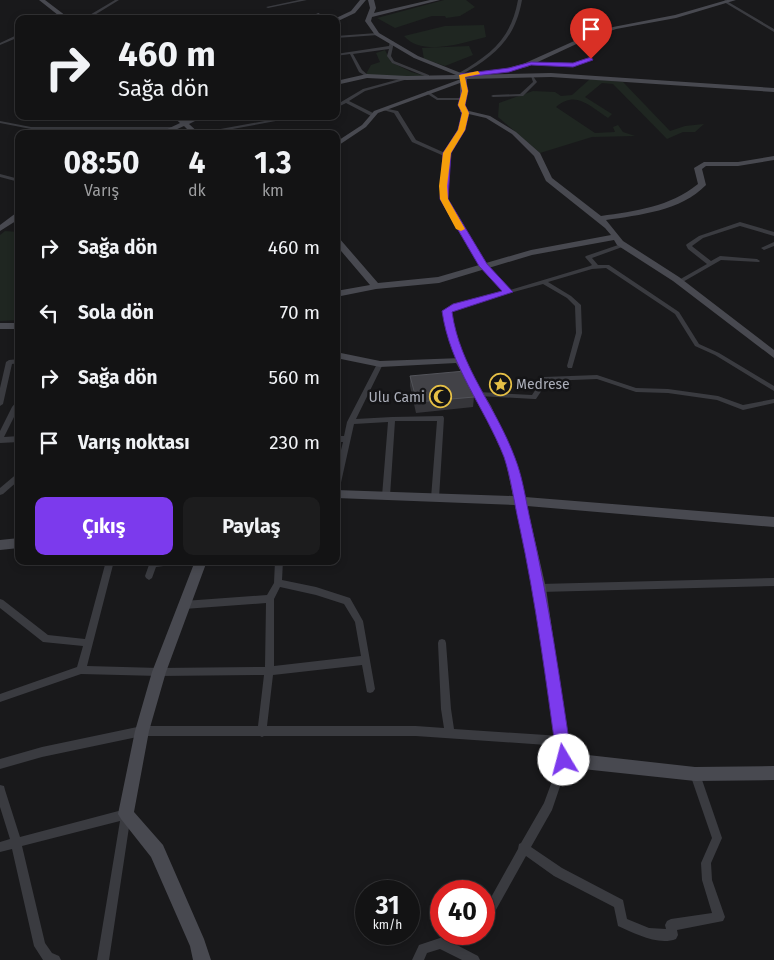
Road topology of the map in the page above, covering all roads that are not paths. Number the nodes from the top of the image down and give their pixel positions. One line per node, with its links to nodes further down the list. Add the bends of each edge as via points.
1 (42, 0): 11 (street)
2 (117, 0): 12 (street)
3 (305, 0): 10 (street)
4 (363, 0): 14 (street, via 353,12)
5 (370, 0): 13 (street, via 373,8)
6 (437, 0): 13 (street)
7 (520, 0): 27 (street, via 516,22 495,51)
8 (716, 3): 9 (street); 9 (street); 24 (street, via 676,16 615,28)
9 (734, 3): 15 (street)
10 (268, 7)
11 (62, 15)
12 (92, 15)
13 (369, 16): 16 (street, via 368,21)
14 (340, 18)
15 (774, 31)
16 (377, 34): 18 (street); 20 (street)
17 (15, 37): 19 (street)
18 (340, 37)
19 (0, 44)
20 (392, 45): 21 (street); 26 (street, via 389,56 393,62); 27 (street)
21 (351, 53): 22 (street); 25 (street, via 360,71)
22 (340, 54)
23 (591, 59): 24 (street, via 573,65)
24 (531, 64): 27 (street)
25 (367, 76): 29 (street); 30 (street)
26 (428, 76): 27 (street); 29 (street)
27 (462, 76): 28 (street); 32 (street); 34 (street)
28 (532, 76): 31 (street); 33 (street, via 535,82 521,95)
29 (407, 78): 35 (street, via 364,90)
30 (340, 82)
31 (774, 90)
32 (428, 92): 34 (street, via 437,99); 37 (street)
33 (493, 96)
34 (463, 99): 38 (street, via 462,111)
35 (347, 102): 36 (street); 39 (street)
36 (340, 105)
37 (385, 109): 39 (street); 50 (street, via 396,112 414,141)
38 (465, 113): 50 (street, via 462,130); 56 (street, via 488,116 514,133 537,155 549,179)
39 (373, 115): 49 (street, via 364,126)
40 (180, 120): 44 (street)
41 (192, 120): 44 (street)
42 (275, 120): 48 (street)
43 (0, 122): 45 (street, via 31,128)
44 (184, 123): 45 (street); 47 (street)
45 (174, 128): 46 (street)
46 (169, 130)
47 (192, 130)
48 (219, 130)
49 (340, 142)
50 (447, 155): 66 (street, via 444,199)
51 (774, 158): 56 (street, via 738,164 704,164 698,168 702,184 686,196 659,208)
52 (3, 176): 53 (street); 54 (street)
53 (15, 180)
54 (0, 181)
55 (15, 218): 57 (street)
56 (599, 220): 59 (street)
57 (0, 229)
58 (774, 234): 65 (street, via 740,224 701,237 689,245)
59 (615, 237): 62 (street); 66 (street, via 531,253)
60 (774, 244): 63 (street)
61 (340, 245): 70 (street)
62 (623, 245): 67 (street, via 588,257 595,265); 69 (street)
63 (764, 248)
64 (757, 260): 65 (street, via 720,258)
65 (711, 264): 69 (street)
66 (484, 266): 70 (street, via 439,280); 71 (street)
67 (592, 267): 68 (street); 82 (street, via 607,266 676,313 697,345)
68 (544, 282): 71 (street); 80 (street, via 578,305 579,333)
69 (679, 282): 75 (street)
70 (376, 286): 72 (street)
71 (508, 292): 77 (street, via 447,311)
72 (340, 293)
73 (0, 326): 74 (street)
74 (15, 326)
75 (774, 355)
76 (340, 356): 79 (street)
77 (460, 360): 79 (street); 83 (street)
78 (15, 361): 81 (street, via 9,362)
79 (380, 364): 90 (street)
80 (570, 366)
81 (4, 370): 85 (street)
82 (774, 389)
83 (478, 394): 84 (street, via 534,397 546,380 597,377 636,390 718,398 743,408); 101 (street, via 510,458)
84 (774, 400)
85 (0, 404)
86 (15, 410): 88 (street)
87 (0, 418): 88 (street)
88 (10, 418): 91 (street)
89 (392, 419): 90 (street); 99 (street); 100 (street, via 441,418)
90 (351, 422): 94 (street)
91 (0, 439): 92 (street)
92 (15, 439)
93 (340, 439): 94 (street)
94 (346, 439): 95 (street)
95 (340, 468)
96 (15, 479): 97 (street)
97 (0, 492)
98 (340, 494): 99 (street)
99 (386, 496): 100 (street)
100 (435, 498): 101 (street)
101 (520, 501): 102 (street); 112 (street)
102 (774, 522)
103 (15, 543): 104 (street)
104 (0, 545)
105 (109, 565): 117 (street)
106 (153, 565): 109 (street)
107 (199, 565): 115 (street)
108 (279, 565): 111 (street)
109 (149, 576)
110 (774, 582): 112 (street)
111 (278, 583): 113 (street); 118 (street, via 348,601 359,620)
112 (540, 588): 127 (street)
113 (270, 599): 115 (street); 120 (street)
114 (0, 603): 117 (street, via 46,639)
115 (184, 605): 121 (street)
116 (442, 642): 126 (street)
117 (88, 643): 119 (street)
118 (366, 660): 120 (street); 122 (street)
119 (81, 670): 121 (street); 123 (street)
120 (269, 671): 121 (street); 125 (street)
121 (160, 672): 124 (street)
122 (370, 689)
123 (0, 698)
124 (142, 731): 125 (street); 129 (street); 133 (street)
125 (262, 732): 126 (street, via 416,731)
126 (450, 734): 127 (street)
127 (562, 741): 128 (street)
128 (564, 760): 131 (street); 136 (street, via 548,806)
129 (0, 764)
130 (774, 773): 131 (street)
131 (695, 774): 136 (street, via 717,838 706,863 707,880 719,918 671,925 672,935 649,934 622,922 618,904 558,872)
132 (0, 790): 134 (street)
133 (126, 814): 134 (street); 141 (street); 142 (street, via 157,851)
134 (16, 842): 135 (street); 140 (street, via 40,946 48,958)
135 (0, 847)
136 (524, 848): 137 (street)
137 (495, 900)
138 (438, 945): 143 (street, via 423,949)
139 (444, 945): 144 (street)
140 (55, 960)
141 (103, 960)
142 (202, 960)
143 (418, 960)
144 (474, 960)

